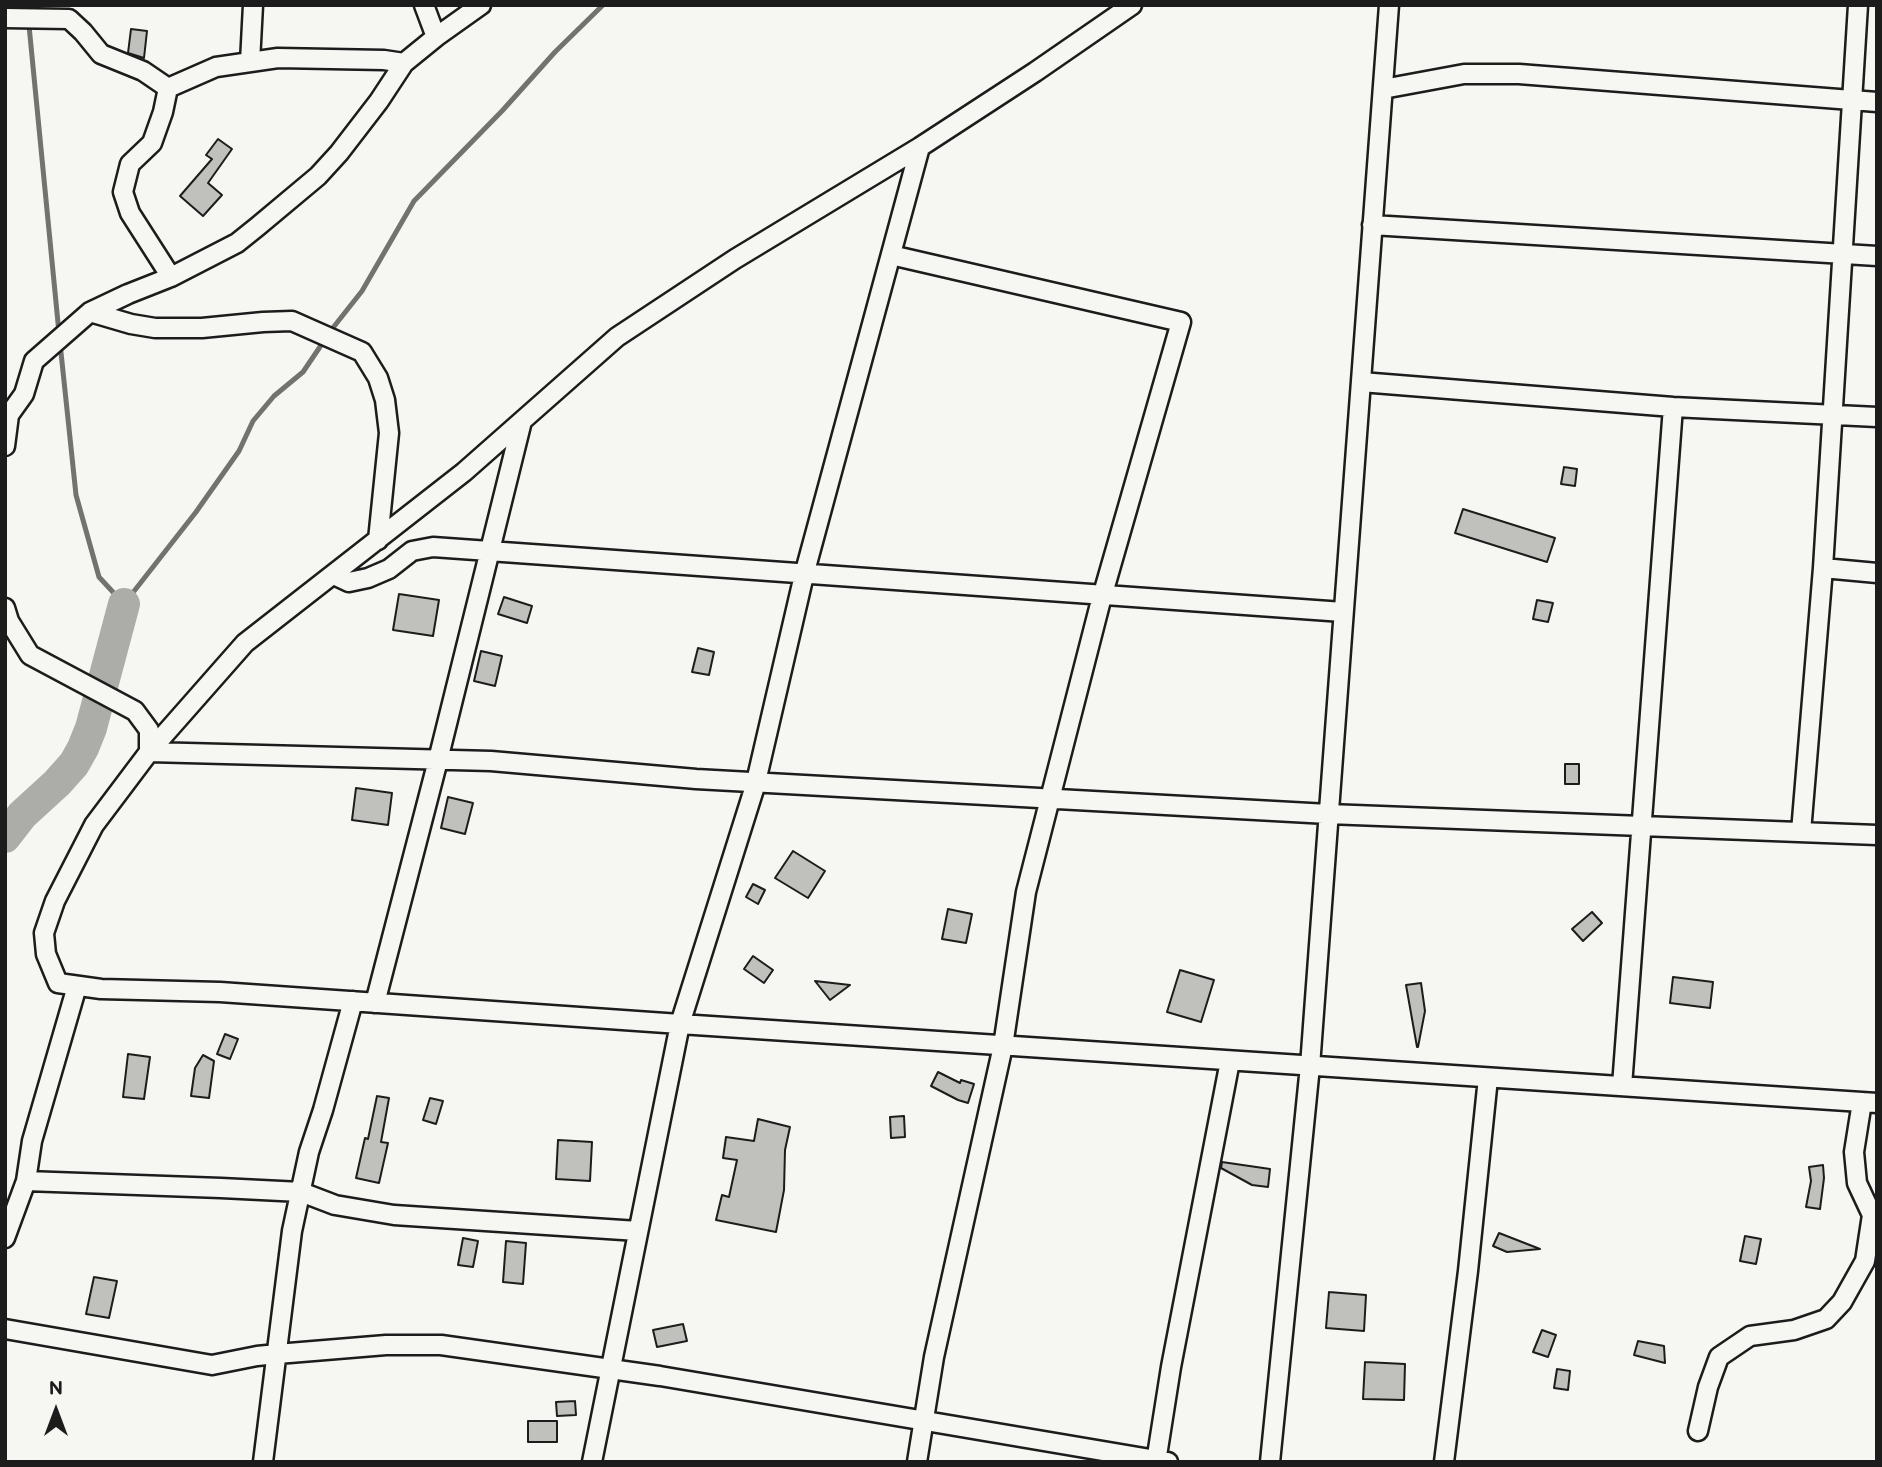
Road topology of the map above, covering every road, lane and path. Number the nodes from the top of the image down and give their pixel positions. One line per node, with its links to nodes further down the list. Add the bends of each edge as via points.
1 (253, 5): 10 (street)
2 (424, 5): 9 (street)
3 (481, 5): 9 (street)
4 (1132, 5): 16 (street)
5 (1389, 5): 13 (street)
6 (1858, 5): 14 (street)
7 (70, 12): 8 (street); 12 (street, via 101,54 143,71)
8 (5, 18)
9 (436, 37): 11 (street)
10 (250, 62): 11 (street, via 308,58); 12 (street, via 216,67)
11 (404, 63): 21 (street, via 318,176 237,243)
12 (168, 88): 21 (street, via 152,143 130,164 123,192 130,213)
13 (1382, 89): 14 (street, via 1464,74 1519,74); 17 (street)
14 (1853, 101): 15 (street); 18 (street)
15 (1877, 102)
16 (920, 147): 19 (street); 27 (street, via 617,337)
17 (1372, 225): 18 (street); 23 (street)
18 (1843, 254): 20 (street); 25 (street)
19 (891, 255): 32 (street); 35 (street, via 1181,322)
20 (1877, 256)
21 (171, 277): 22 (street)
22 (90, 312): 28 (street, via 34,361 24,394 9,415); 29 (street, via 155,328 292,321 362,352 378,378 389,433)
23 (1361, 382): 24 (street); 37 (street)
24 (1673, 407): 25 (street); 43 (street)
25 (1833, 415): 26 (street); 31 (street)
26 (1877, 417)
27 (522, 421): 29 (street); 30 (street)
28 (5, 446)
29 (378, 540): 34 (street)
30 (491, 551): 32 (street); 34 (street, via 433,547 412,551 368,578 349,582); 39 (street)
31 (1823, 568): 33 (street); 44 (street)
32 (804, 573): 35 (street); 40 (street)
33 (1877, 573)
34 (334, 575): 38 (street, via 245,643)
35 (1103, 594): 37 (street); 41 (street)
36 (5, 608): 38 (street, via 30,655 135,710 149,730)
37 (1343, 612): 42 (street)
38 (149, 752): 39 (street); 46 (street, via 94,825 44,933 46,954 58,983)
39 (439, 759): 40 (street); 48 (street)
40 (756, 782): 41 (street); 49 (street)
41 (1050, 799): 42 (street); 50 (street, via 1026,892)
42 (1328, 814): 43 (street); 52 (street)
43 (1642, 826): 44 (street); 54 (street)
44 (1801, 832): 45 (street)
45 (1877, 835)
46 (77, 986): 47 (street); 56 (street, via 32,1141)
47 (353, 1001): 48 (street); 57 (street)
48 (375, 1003): 49 (street)
49 (680, 1024): 50 (street); 58 (street)
50 (1003, 1046): 51 (street); 63 (street)
51 (1230, 1061): 52 (street); 65 (street, via 1171,1367)
52 (1310, 1066): 53 (street); 69 (street)
53 (1488, 1078): 54 (street); 70 (street)
54 (1622, 1086): 55 (street)
55 (1869, 1102): 64 (street, via 1854,1152 1857,1183 1872,1215 1865,1261 1842,1302 1826,1319 1794,1330 1750,1336 1719,1357)
56 (26, 1181): 57 (street); 59 (street)
57 (301, 1192): 58 (street, via 335,1205 394,1215); 61 (street)
58 (638, 1231): 62 (street)
59 (5, 1238)
60 (5, 1329): 61 (street, via 212,1365)
61 (276, 1354): 62 (street, via 441,1345); 66 (street)
62 (610, 1369): 63 (street); 67 (street)
63 (924, 1420): 65 (street); 68 (street)
64 (1698, 1431)
65 (1160, 1461)
66 (263, 1462)
67 (592, 1462)
68 (917, 1462)
69 (1270, 1462)
70 (1444, 1462)

